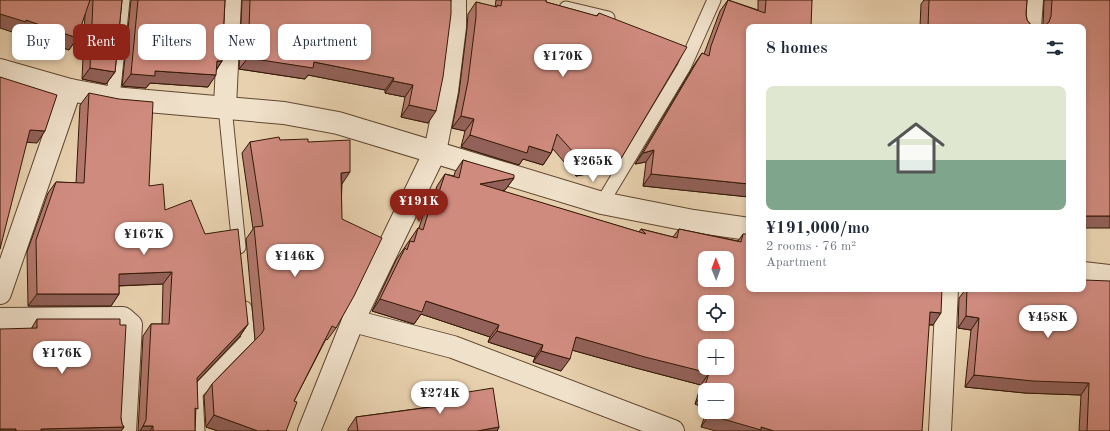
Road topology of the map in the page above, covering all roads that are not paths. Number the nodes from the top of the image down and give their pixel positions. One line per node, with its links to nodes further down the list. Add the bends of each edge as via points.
1 (123, 0): 11 (lane)
2 (230, 0): 12 (street)
3 (455, 0): 13 (street, via 455,27 447,91)
4 (714, 0): 14 (lane, via 684,67)
5 (1032, 0): 8 (street)
6 (558, 7): 7 (lane)
7 (608, 18)
8 (1030, 24)
9 (0, 70): 10 (street)
10 (70, 90): 11 (street); 20 (street)
11 (113, 98): 12 (street)
12 (225, 107): 13 (street, via 284,113 338,123); 16 (lane)
13 (434, 152): 14 (street); 23 (street)
14 (602, 203): 15 (street)
15 (746, 229)
16 (241, 262)
17 (1086, 273): 18 (street)
18 (1110, 276)
19 (947, 292): 28 (street)
20 (0, 293)
21 (244, 293): 25 (lane, via 248,339 196,393)
22 (0, 319): 24 (street, via 123,318 131,325)
23 (353, 321): 26 (street); 27 (street, via 453,347)
24 (125, 431)
25 (198, 431)
26 (309, 431)
27 (673, 431)
28 (940, 431)

